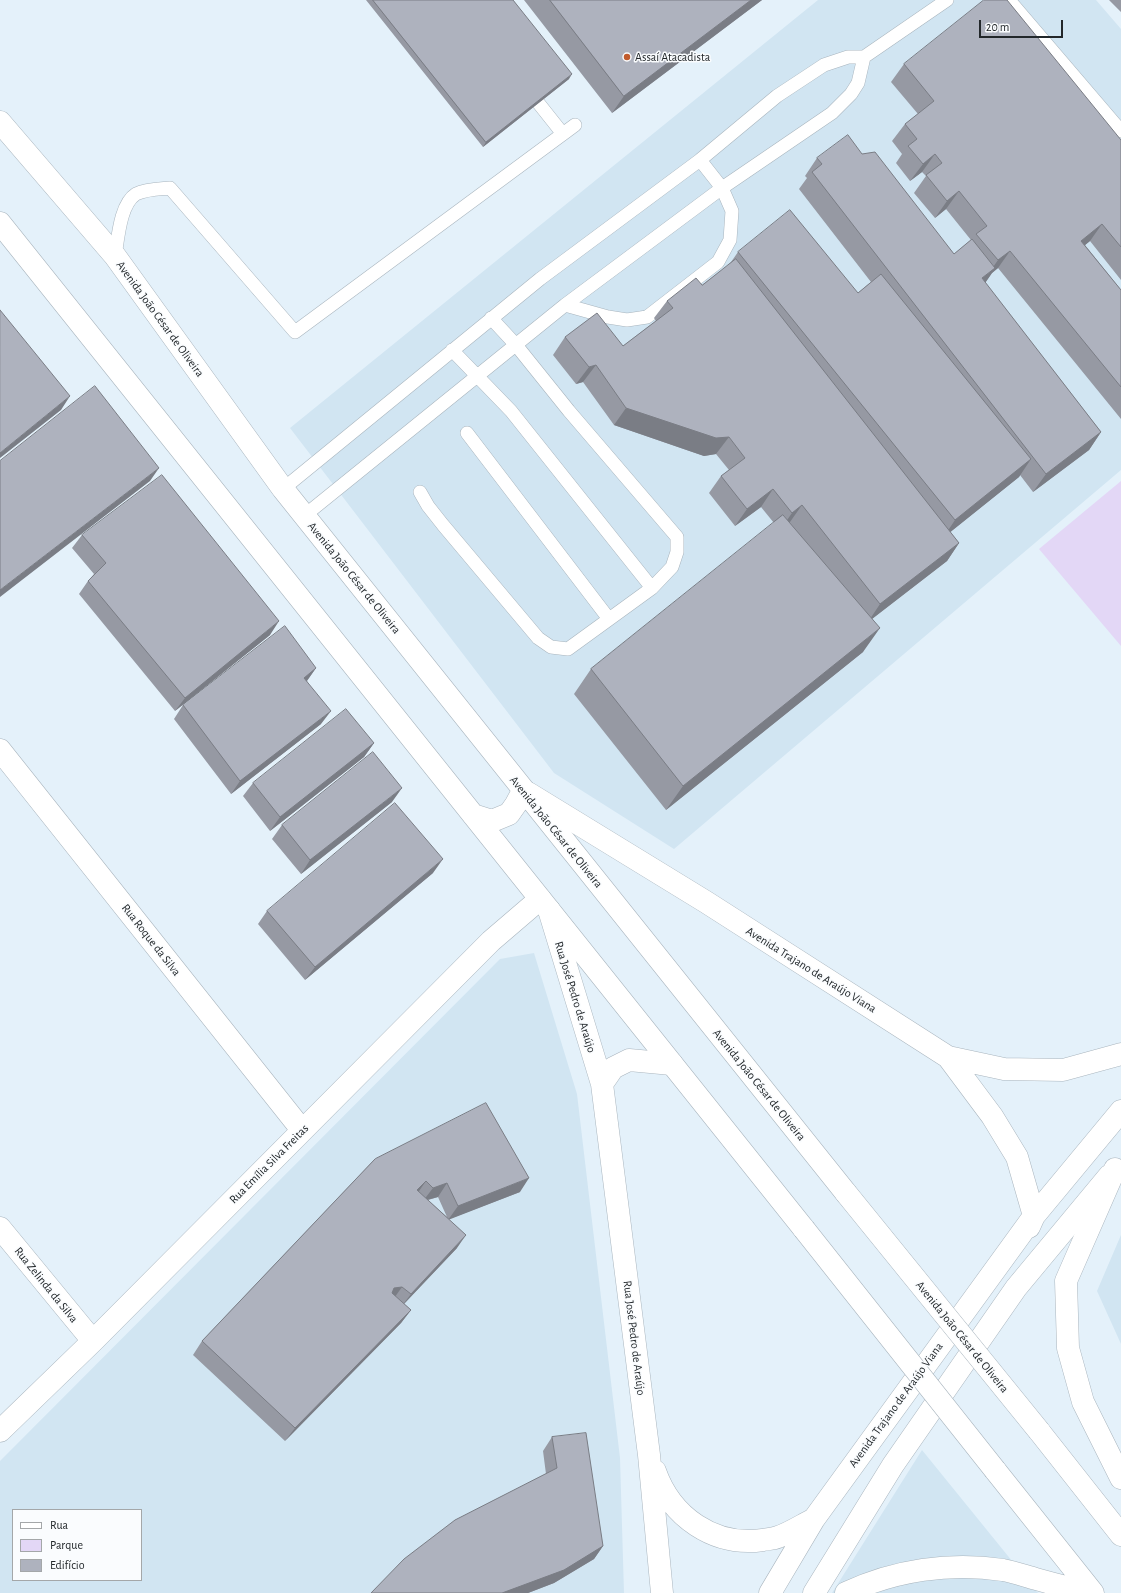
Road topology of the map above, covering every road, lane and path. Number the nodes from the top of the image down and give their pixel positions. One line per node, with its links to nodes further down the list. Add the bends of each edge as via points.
1 (947, 0): 3 (lane)
2 (1009, 0): 7 (lane)
3 (864, 57): 9 (lane, via 848,57 824,65 777,96); 10 (lane, via 858,82 851,94 832,113)
4 (518, 78): 8 (lane)
5 (0, 122): 12 (street, Avenida João César de Oliveira)
6 (575, 125): 8 (lane)
7 (1121, 131)
8 (563, 134): 12 (lane, via 295,332 170,188 146,190 135,195 126,207 121,221)
9 (700, 160): 10 (lane); 14 (lane, via 540,278)
10 (722, 188): 13 (lane); 13 (lane, via 732,211 730,240 718,262 653,313 647,317 627,320)
11 (0, 223): 26 (street)
12 (115, 256): 19 (street, Avenida João César de Oliveira)
13 (565, 305): 15 (lane)
14 (491, 318): 15 (lane); 16 (lane)
15 (516, 345): 17 (lane); 22 (lane, via 677,537 678,552 672,567)
16 (452, 350): 17 (lane); 19 (lane)
17 (477, 376): 21 (lane); 22 (lane, via 511,410)
18 (467, 433): 23 (lane)
19 (282, 489): 21 (street, Avenida João César de Oliveira)
20 (420, 492): 23 (lane, via 443,525 538,638 550,648 568,649)
21 (304, 516): 25 (street, Avenida João César de Oliveira)
22 (652, 588): 23 (lane)
23 (608, 619)
24 (0, 750): 33 (street, Rua Roque da Silva)
25 (524, 791): 26 (street, via 509,814 492,821); 29 (street, Avenida Trajano de Araújo Viana, via 699,898); 43 (street, Avenida João César de Oliveira, bridge)
26 (473, 815): 27 (street)
27 (544, 905): 30 (street); 31 (street, Rua José Pedro de Araújo); 33 (street, Rua Emília Silva Freitas, via 491,941)
28 (1121, 1054): 29 (street, Avenida Trajano de Araújo Viana, via 1063,1070 1004,1069)
29 (948, 1057): 35 (street, via 992,1116 1017,1157)
30 (672, 1064): 31 (street, via 629,1060 613,1068); 48 (street, bridge)
31 (602, 1084): 40 (street, Rua José Pedro de Araújo)
32 (1121, 1111): 35 (street, Avenida Trajano de Araújo Viana)
33 (302, 1130): 37 (street, Rua Emília Silva Freitas)
34 (1118, 1165): 38 (street, via 1016,1288); 41 (street, via 1066,1281 1070,1356 1083,1402)
35 (1034, 1216): 38 (street); 42 (street, Avenida Trajano de Araújo Viana)
36 (0, 1228): 37 (street, Rua Zelinda da Silva)
37 (93, 1341): 39 (street, Rua Emília Silva Freitas)
38 (959, 1370): 46 (street, via 893,1465)
39 (0, 1430)
40 (649, 1455): 42 (street, via 668,1496 681,1513 700,1529 724,1538 751,1541 778,1537); 44 (street, Rua José Pedro de Araújo)
41 (1121, 1478)
42 (814, 1519): 45 (street, Avenida Trajano de Araújo Viana)
43 (1121, 1535)
44 (664, 1588)
45 (770, 1593)
46 (814, 1593)
47 (846, 1593): 48 (street, via 916,1570 947,1568 1004,1570)
48 (1092, 1593)

